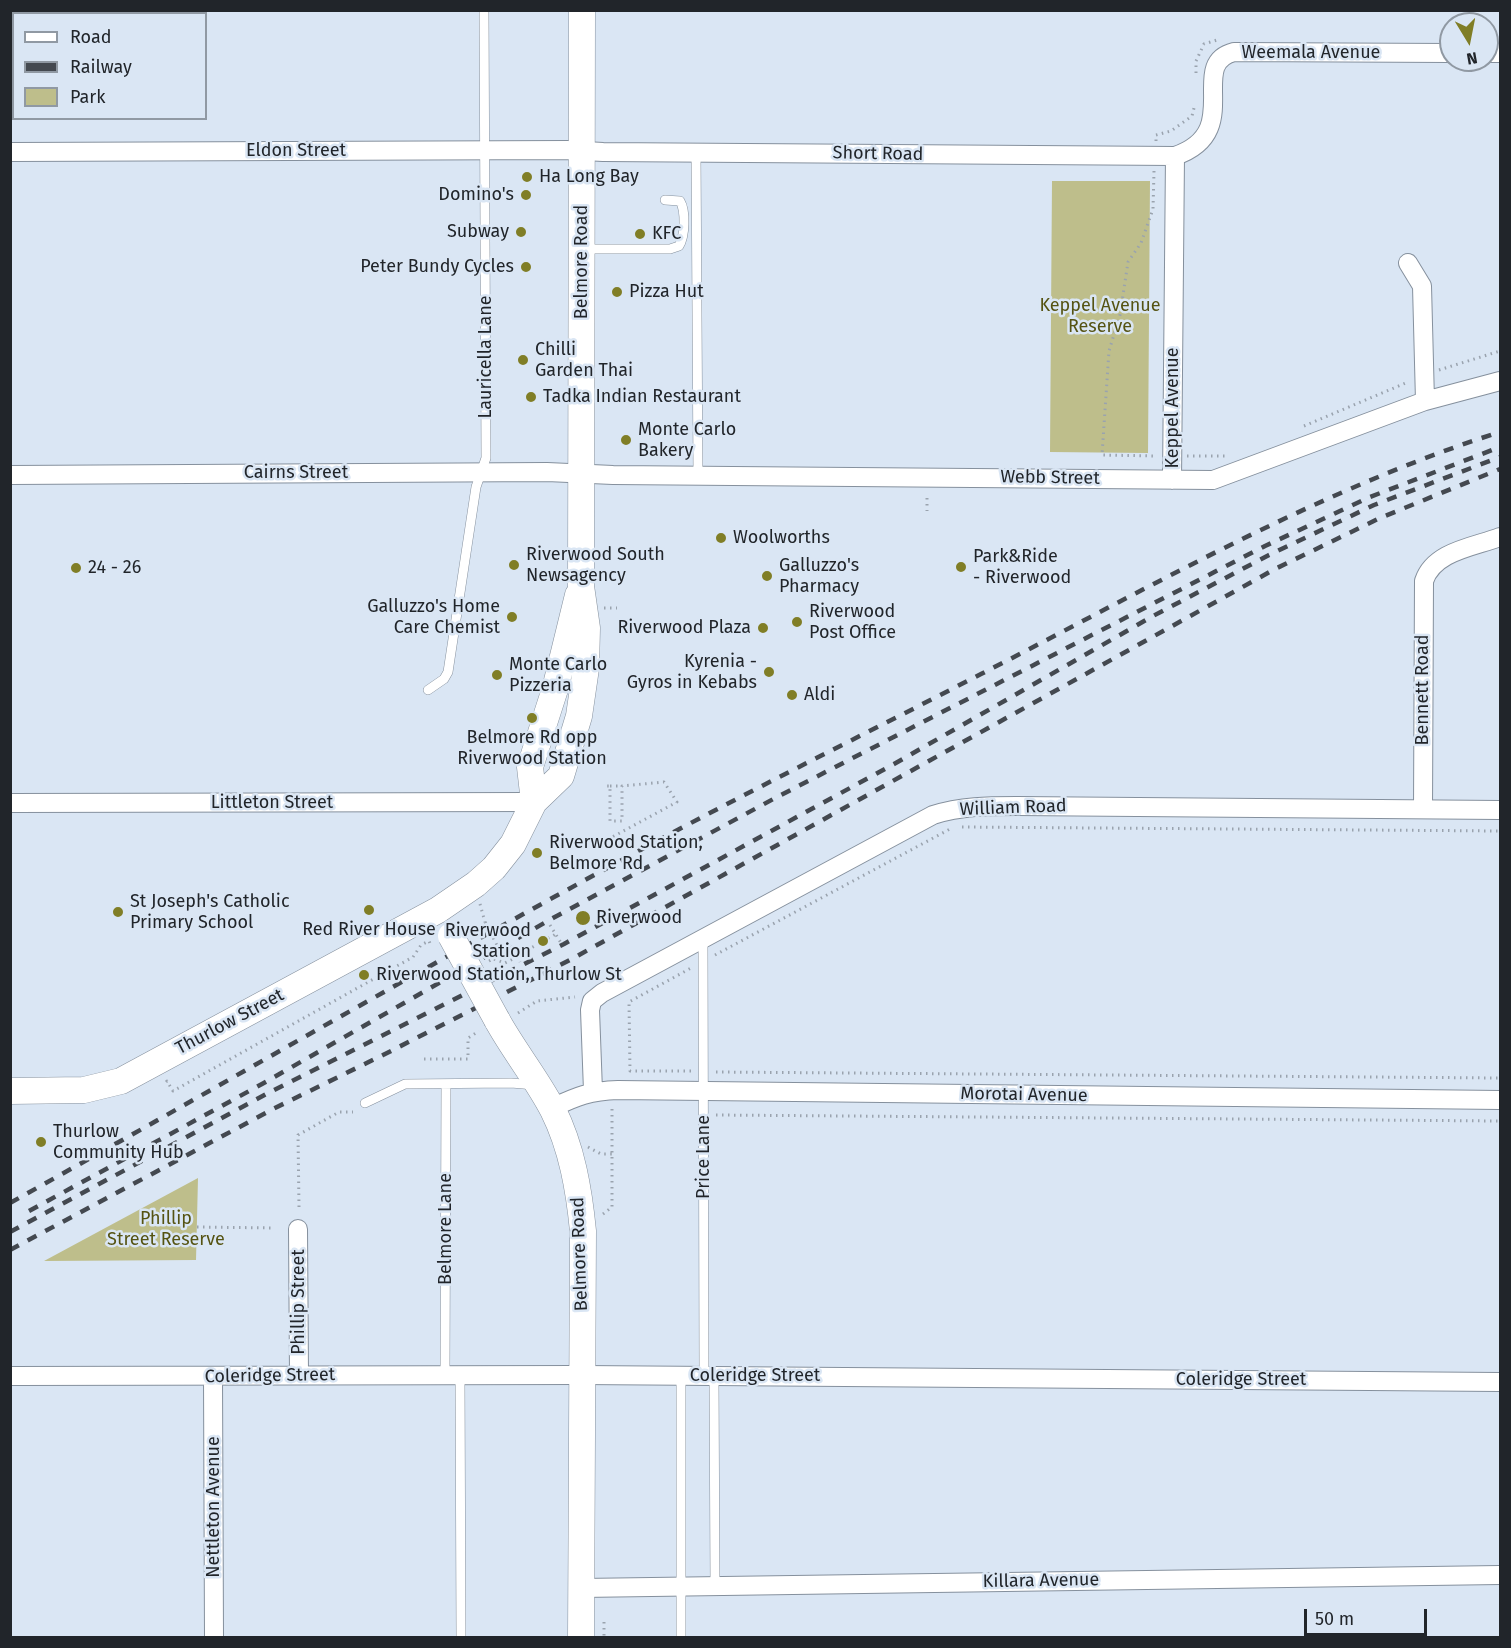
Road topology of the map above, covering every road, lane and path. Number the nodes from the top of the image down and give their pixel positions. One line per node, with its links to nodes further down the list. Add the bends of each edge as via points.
1 (484, 10): 7 (lane, Lauricella Lane)
2 (582, 10): 8 (main road, Belmore Road)
3 (1224, 39): 5 (path, via 1204,44 1196,61)
4 (1439, 53): 12 (street, Weemala Avenue, via 1222,55 1215,64 1213,116 1207,133 1199,144)
5 (1196, 81)
6 (1195, 101): 11 (path, via 1192,116 1171,131 1156,135)
7 (484, 150): 8 (street, Eldon Street); 9 (street, Eldon Street); 23 (lane, Lauricella Lane, via 486,458)
8 (582, 151): 10 (street, Short Road); 14 (main road, Belmore Road)
9 (10, 152)
10 (696, 152): 11 (street, Short Road); 26 (lane)
11 (1156, 156): 12 (street, Short Road); 21 (path, via 1153,209 1141,243 1128,262 1109,351 1102,455)
12 (1175, 156): 21 (street, Keppel Avenue)
13 (665, 200): 14 (lane, via 680,201 683,207 679,246)
14 (582, 249): 24 (main road, Belmore Road)
15 (1408, 263): 17 (street, via 1422,286)
16 (1500, 351): 17 (path)
17 (1424, 375): 19 (street); 20 (path)
18 (1500, 381): 19 (street, Webb Street)
19 (1425, 401): 27 (street, Webb Street, via 1214,480)
20 (1302, 427)
21 (1173, 456): 22 (path); 27 (street, Keppel Avenue)
22 (1231, 456)
23 (480, 472): 24 (street, Cairns Street); 25 (street, Cairns Street); 33 (lane, Lauricella Lane, via 448,672)
24 (582, 474): 26 (street, Webb Street); 35 (main road, Belmore Road, via 581,586 587,628 579,716 561,776)
25 (10, 475)
26 (698, 475): 27 (street, Webb Street)
27 (1172, 480)
28 (927, 498): 29 (path)
29 (927, 512)
30 (1500, 537): 37 (street, Bennett Road, via 1440,559 1427,572 1423,591)
31 (602, 608): 32 (path)
32 (616, 608)
33 (428, 690)
34 (622, 786): 34 (path, via 622,821 610,821 608,786); 40 (path, via 664,782 677,802)
35 (534, 802): 36 (street, Littleton Street); 42 (main road, Belmore Road, via 513,844 494,868)
36 (10, 803)
37 (1424, 809): 38 (street, William Road); 46 (street, William Road, via 963,807 933,815)
38 (1500, 810)
39 (1500, 831): 54 (path, via 954,827)
40 (591, 848)
41 (480, 904): 49 (path, bridge)
42 (438, 910): 45 (main road, Belmore Road); 63 (main road, Thurlow Street, via 120,1081 84,1090)
43 (550, 925): 44 (path)
44 (556, 934): 47 (path); 49 (path, via 522,953 510,950)
45 (440, 939): 56 (main road, Belmore Road, bridge); 62 (path, via 421,945 413,957 173,1091 167,1081)
46 (703, 939): 54 (lane, Price Lane); 55 (street, William Road)
47 (561, 943)
48 (511, 946): 50 (path)
49 (502, 955): 51 (path)
50 (517, 957): 51 (path, via 505,963); 53 (path)
51 (495, 959): 52 (path)
52 (489, 961)
53 (520, 962)
54 (703, 962): 58 (lane, Price Lane); 58 (path, via 629,1002 630,1071)
55 (592, 1001): 56 (path, via 573,996 537,1001); 64 (street)
56 (496, 1019): 57 (path, via 468,1038 468,1059); 61 (main road, Belmore Road)
57 (423, 1059)
58 (704, 1072): 59 (path); 65 (lane, Price Lane)
59 (1500, 1078)
60 (446, 1084): 61 (lane); 67 (lane, via 405,1084); 81 (lane, Belmore Lane)
61 (537, 1085): 68 (main road, Belmore Road)
62 (157, 1087)
63 (10, 1090)
64 (593, 1091): 65 (street, Morotai Avenue); 68 (street, Morotai Avenue)
65 (704, 1091): 66 (street, Morotai Avenue); 84 (lane, Price Lane)
66 (1500, 1100)
67 (365, 1103)
68 (552, 1108): 82 (main road, Belmore Road, via 568,1149 581,1207)
69 (353, 1112): 75 (path, via 339,1112 298,1135)
70 (612, 1112): 74 (path)
71 (710, 1115): 72 (path)
72 (1500, 1121)
73 (586, 1146): 74 (path)
74 (612, 1154): 76 (path, via 612,1208)
75 (299, 1207)
76 (603, 1214)
77 (197, 1227): 78 (path)
78 (275, 1228)
79 (298, 1229): 80 (street, Phillip Street)
80 (299, 1375): 81 (street, Coleridge Street); 86 (street, Coleridge Street)
81 (453, 1375): 82 (street, Coleridge Street); 93 (lane, Belmore Lane)
82 (582, 1375): 83 (street, Coleridge Street); 91 (main road, Belmore Road)
83 (681, 1375): 84 (street, Coleridge Street); 89 (lane)
84 (709, 1375): 87 (street, Coleridge Street); 90 (lane, Price Lane)
85 (10, 1376): 86 (street, Coleridge Street)
86 (213, 1377): 92 (street, Nettleton Avenue)
87 (1500, 1382)
88 (1500, 1575): 90 (street, Killara Avenue)
89 (681, 1586): 90 (street, Killara Avenue); 91 (street, Killara Avenue); 95 (lane)
90 (715, 1586)
91 (581, 1588): 94 (main road, Belmore Road)
92 (214, 1638)
93 (461, 1638)
94 (581, 1638)
95 (681, 1638)

